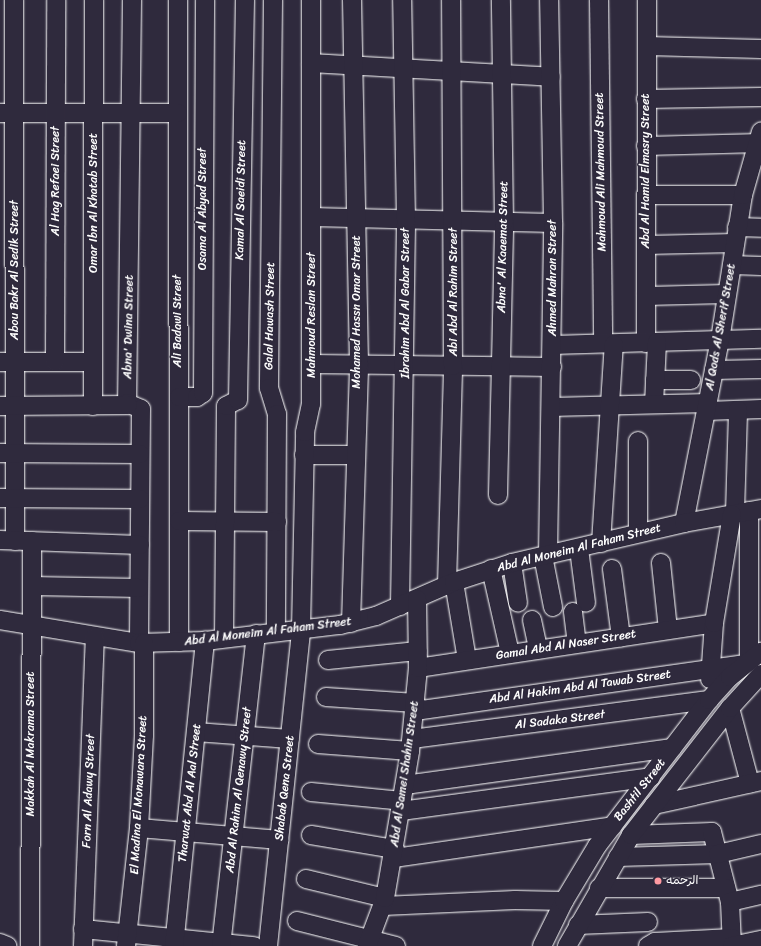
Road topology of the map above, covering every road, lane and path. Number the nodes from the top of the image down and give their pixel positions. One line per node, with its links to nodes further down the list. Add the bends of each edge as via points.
1 (56, 0): 29 (street, Al Hag Refaei Street)
2 (94, 0): 30 (street, Omar Ibn Al Khatab Street)
3 (132, 0): 31 (street, Abna' Dwina Street)
4 (178, 0): 32 (street, Ali Badawi Street)
5 (205, 0): 72 (street, Osama Al Abyad Street, via 203,393 197,397)
6 (245, 0): 92 (street, Kamal Al Saeidi Street, via 238,400 226,406)
7 (273, 0): 93 (street, Galal Hawash Street, via 269,388 277,414)
8 (312, 0): 20 (street, Mahmoud Reslan Street)
9 (352, 0): 21 (street, Mohamed Hassn Omar Street)
10 (402, 0): 22 (street, Ibrahim Abd Al Gabar Street)
11 (451, 0): 23 (street, Abi Abd Al Rahim Street)
12 (501, 0): 24 (street, Abna' Al Kaaemat Street)
13 (549, 0): 25 (street, Ahmed Mahran Street)
14 (599, 0): 58 (street, Mahmoud Ali Mahmoud Street)
15 (647, 0): 17 (street, Abd Al Hamid Elmasry Street)
16 (9, 11): 19 (street, Abou Bakr Al Sedik Street)
17 (646, 46): 18 (street); 27 (street, Abd Al Hamid Elmasry Street)
18 (761, 49)
19 (7, 64): 28 (street, Abou Bakr Al Sedik Street)
20 (312, 64): 21 (street); 39 (street, Mahmoud Reslan Street)
21 (353, 66): 22 (street); 40 (street, Mohamed Hassn Omar Street)
22 (404, 69): 23 (street); 41 (street, Ibrahim Abd Al Gabar Street)
23 (453, 72): 24 (street); 42 (street, Abi Abd Al Rahim Street)
24 (504, 75): 25 (street); 43 (street, Abna' Al Kaaemat Street)
25 (551, 77): 44 (street, Ahmed Mahran Street)
26 (761, 97): 27 (street)
27 (646, 99): 34 (street, Abd Al Hamid Elmasry Street)
28 (7, 112): 29 (street); 35 (street, Abou Bakr Al Sedik Street)
29 (56, 113): 30 (street); 60 (street, Al Hag Refaei Street)
30 (94, 113): 31 (street); 61 (street, Omar Ibn Al Khatab Street)
31 (132, 113): 32 (street); 74 (street, Abna' Dwina Street)
32 (178, 113): 72 (street, Ali Badawi Street)
33 (760, 139): 34 (street); 36 (street, Al Qods Al Sherif Street)
34 (646, 146): 37 (street, Abd Al Hamid Elmasry Street)
35 (7, 156): 38 (street, Abou Bakr Al Sedik Street)
36 (749, 192): 37 (street); 46 (street, Al Qods Al Sherif Street)
37 (646, 195): 47 (street, Abd Al Hamid Elmasry Street)
38 (7, 204): 48 (street, Abou Bakr Al Sedik Street)
39 (312, 217): 40 (street); 62 (street, Mahmoud Reslan Street)
40 (357, 218): 41 (street); 63 (street, Mohamed Hassn Omar Street)
41 (406, 220): 42 (street); 64 (street, Ibrahim Abd Al Gabar Street)
42 (454, 221): 43 (street); 65 (street, Abi Abd Al Rahim Street)
43 (504, 222): 44 (street); 66 (street, Abna' Al Kaaemat Street)
44 (553, 223): 57 (street, Ahmed Mahran Street)
45 (761, 228): 46 (street)
46 (736, 235): 47 (street); 49 (street, Al Qods Al Sherif Street)
47 (646, 246): 52 (street, Abd Al Hamid Elmasry Street)
48 (7, 251): 53 (street, Abou Bakr Al Sedik Street)
49 (732, 265): 50 (street); 51 (street, Al Qods Al Sherif Street)
50 (761, 266)
51 (728, 294): 52 (street); 55 (street, Al Qods Al Sherif Street)
52 (646, 296): 56 (street, Abd Al Hamid Elmasry Street)
53 (7, 298): 59 (street, Abou Bakr Al Sedik Street)
54 (761, 339): 55 (street)
55 (720, 340): 56 (street); 69 (street, Al Qods Al Sherif Street)
56 (651, 343): 58 (street); 70 (street, Abd Al Hamid Elmasry Street)
57 (553, 344): 58 (street); 67 (street, Ahmed Mahran Street)
58 (609, 344): 75 (street, Mahmoud Ali Mahmoud Street)
59 (8, 362): 60 (street); 76 (street, Abou Bakr Al Sedik Street)
60 (55, 362): 61 (street)
61 (93, 362): 77 (street, Omar Ibn Al Khatab Street)
62 (312, 364): 63 (street); 85 (street, Mahmoud Reslan Street, via 312,404 306,425)
63 (359, 364): 64 (street); 86 (street, Mohamed Hassn Omar Street)
64 (406, 365): 65 (street); 110 (street, Ibrahim Abd Al Gabar Street)
65 (453, 366): 66 (street); 105 (street, Abi Abd Al Rahim Street)
66 (501, 367): 67 (street); 87 (street, Abna' Al Kaaemat Street)
67 (552, 367): 78 (street, Ahmed Mahran Street)
68 (761, 369): 69 (street)
69 (714, 370): 79 (street, Al Qods Al Sherif Street)
70 (655, 380): 71 (street); 73 (street, Abd Al Hamid Elmasry Street)
71 (691, 380)
72 (178, 397): 91 (street, Ali Badawi Street)
73 (654, 404): 75 (street); 79 (street)
74 (128, 405): 77 (street); 84 (street, via 141,409)
75 (610, 405): 78 (street); 97 (street, Mahmoud Ali Mahmoud Street)
76 (8, 406): 77 (street); 83 (street, Abou Bakr Al Sedik Street)
77 (93, 406)
78 (551, 407): 100 (street, Ahmed Mahran Street)
79 (707, 407): 81 (street); 94 (street, Al Qods Al Sherif Street)
80 (761, 409): 81 (street)
81 (738, 410): 90 (street)
82 (638, 441): 95 (street)
83 (8, 453): 84 (street); 88 (street, Abou Bakr Al Sedik Street)
84 (140, 454): 89 (street)
85 (304, 455): 86 (street); 117 (street, Mahmoud Reslan Street)
86 (354, 455): 114 (street, Mohamed Hassn Omar Street)
87 (498, 495)
88 (8, 499): 89 (street); 96 (street, Abou Bakr Al Sedik Street)
89 (140, 499): 98 (street)
90 (744, 512): 94 (street, Abd Al Moneim Al Faham Street); 115 (street); 130 (street)
91 (178, 521): 92 (street); 125 (street, Ali Badawi Street)
92 (225, 522): 93 (street); 123 (street)
93 (277, 522): 119 (street, Galal Hawash Street)
94 (684, 523): 95 (street, Abd Al Moneim Al Faham Street)
95 (638, 533): 97 (street, Abd Al Moneim Al Faham Street)
96 (16, 541): 98 (street); 106 (street, Makkah Al Makrama Street)
97 (601, 543): 99 (street, Abd Al Moneim Al Faham Street)
98 (140, 545): 107 (street)
99 (579, 549): 100 (street, Abd Al Moneim Al Faham Street); 127 (street)
100 (546, 556): 101 (street, Abd Al Moneim Al Faham Street); 111 (street, Ahmed Mahran Street)
101 (512, 563): 103 (street, Abd Al Moneim Al Faham Street); 109 (street)
102 (661, 563): 118 (street)
103 (491, 569): 105 (street, Abd Al Moneim Al Faham Street); 129 (street)
104 (612, 569): 122 (street)
105 (450, 583): 108 (street, Abd Al Moneim Al Faham Street); 133 (street, Abi Abd Al Rahim Street)
106 (32, 586): 107 (street); 116 (street, Makkah Al Makrama Street)
107 (139, 588): 126 (street)
108 (417, 598): 110 (street, Abd Al Moneim Al Faham Street); 131 (street, Abd Al Samei Shahin Street)
109 (518, 604)
110 (400, 606): 114 (street, Abd Al Moneim Al Faham Street)
111 (553, 607)
112 (0, 620): 116 (street, Abd Al Moneim Al Faham Street)
113 (532, 620): 128 (street)
114 (351, 623): 117 (street, Abd Al Moneim Al Faham Street)
115 (714, 623): 118 (street, Gamal Abd Al Naser Street); 134 (street)
116 (32, 625): 121 (street, Abd Al Moneim Al Faham Street); 181 (street, Makkah Al Makrama Street)
117 (301, 630): 119 (street, Abd Al Moneim Al Faham Street); 142 (street, Shabab Qena Street)
118 (668, 630): 122 (street, Gamal Abd Al Naser Street)
119 (276, 631): 120 (street, Abd Al Moneim Al Faham Street)
120 (256, 634): 123 (street, Abd Al Moneim Al Faham Street); 141 (street, Abd Al Rahim Al Qenawy Street)
121 (95, 637): 126 (street, Abd Al Moneim Al Faham Street); 171 (street, Forn Al Adawy Street)
122 (621, 637): 127 (street, Gamal Abd Al Naser Street)
123 (224, 638): 124 (street, Abd Al Moneim Al Faham Street)
124 (205, 641): 125 (street, Abd Al Moneim Al Faham Street); 140 (street, Tharwat Abd Al Aal Street)
125 (179, 642): 126 (street, Abd Al Moneim Al Faham Street)
126 (142, 643): 152 (street, El Madina El Monawara Street, via 144,736)
127 (577, 643): 128 (street, Gamal Abd Al Naser Street)
128 (538, 649): 129 (street, Gamal Abd Al Naser Street)
129 (510, 653): 133 (street, Gamal Abd Al Naser Street)
130 (751, 658): 134 (street, Abd Al Hakim Abd Al Tawab Street); 137 (street, Bashtil Street)
131 (418, 659): 132 (street, Gamal Abd Al Naser Street); 133 (street, Gamal Abd Al Naser Street); 138 (street, Abd Al Samei Shahin Street)
132 (328, 660)
133 (467, 660)
134 (710, 669): 137 (street); 138 (street, Abd Al Hakim Abd Al Tawab Street)
135 (760, 678): 139 (street, Bashtil Street)
136 (326, 697): 138 (street, Abd Al Hakim Abd Al Tawab Street)
137 (710, 699): 144 (street, Al Sadaka Street); 145 (street, Bashtil Street)
138 (415, 707): 144 (street, Abd Al Samei Shahin Street)
139 (730, 708): 147 (street); 150 (street, Bashtil Street)
140 (196, 732): 141 (street); 153 (street, Tharwat Abd Al Aal Street)
141 (245, 736): 142 (street); 156 (street, Abd Al Rahim Al Qenawy Street)
142 (290, 739): 157 (street, Shabab Qena Street)
143 (318, 744): 144 (street, Al Sadaka Street)
144 (411, 745): 149 (street, Abd Al Samei Shahin Street)
145 (672, 748): 146 (street, Bashtil Street); 149 (street)
146 (651, 777): 149 (street); 151 (street, Bashtil Street)
147 (755, 782): 150 (street)
148 (311, 792): 149 (street)
149 (402, 799): 159 (street, Abd Al Samei Shahin Street)
150 (654, 805): 155 (street, Bashtil Street)
151 (613, 826): 159 (street); 166 (street, Bashtil Street)
152 (139, 828): 153 (street); 172 (street, El Madina El Monawara Street)
153 (186, 832): 156 (street); 174 (street, Tharwat Abd Al Aal Street)
154 (311, 835): 159 (street)
155 (631, 835): 160 (street, via 710,831); 161 (street, Bashtil Street)
156 (233, 836): 157 (street); 179 (street, Abd Al Rahim Al Qenawy Street)
157 (279, 840): 183 (street, Shabab Qena Street)
158 (761, 844): 160 (street)
159 (394, 854): 167 (street, Abd Al Samei Shahin Street)
160 (718, 854): 161 (street); 164 (street)
161 (618, 857): 163 (street, Bashtil Street)
162 (306, 879): 167 (street)
163 (599, 888): 164 (street); 170 (street, Bashtil Street)
164 (728, 895): 165 (street); 178 (street)
165 (761, 895)
166 (564, 901): 167 (street); 185 (street, Bashtil Street)
167 (384, 902): 176 (street, Abd Al Samei Shahin Street)
168 (297, 921): 176 (street)
169 (648, 922): 170 (street)
170 (578, 925): 186 (street, Bashtil Street)
171 (83, 938): 172 (street)
172 (127, 940): 174 (street)
173 (761, 940): 178 (street)
174 (175, 942): 179 (street)
175 (0, 943): 180 (street)
176 (369, 943): 184 (street)
177 (680, 943): 178 (street); 187 (street, via 655,942)
178 (732, 943)
179 (221, 944): 182 (street)
180 (7, 946)
181 (30, 946)
182 (254, 946)
183 (268, 946)
184 (396, 946)
185 (542, 946)
186 (567, 946)
187 (648, 946)

